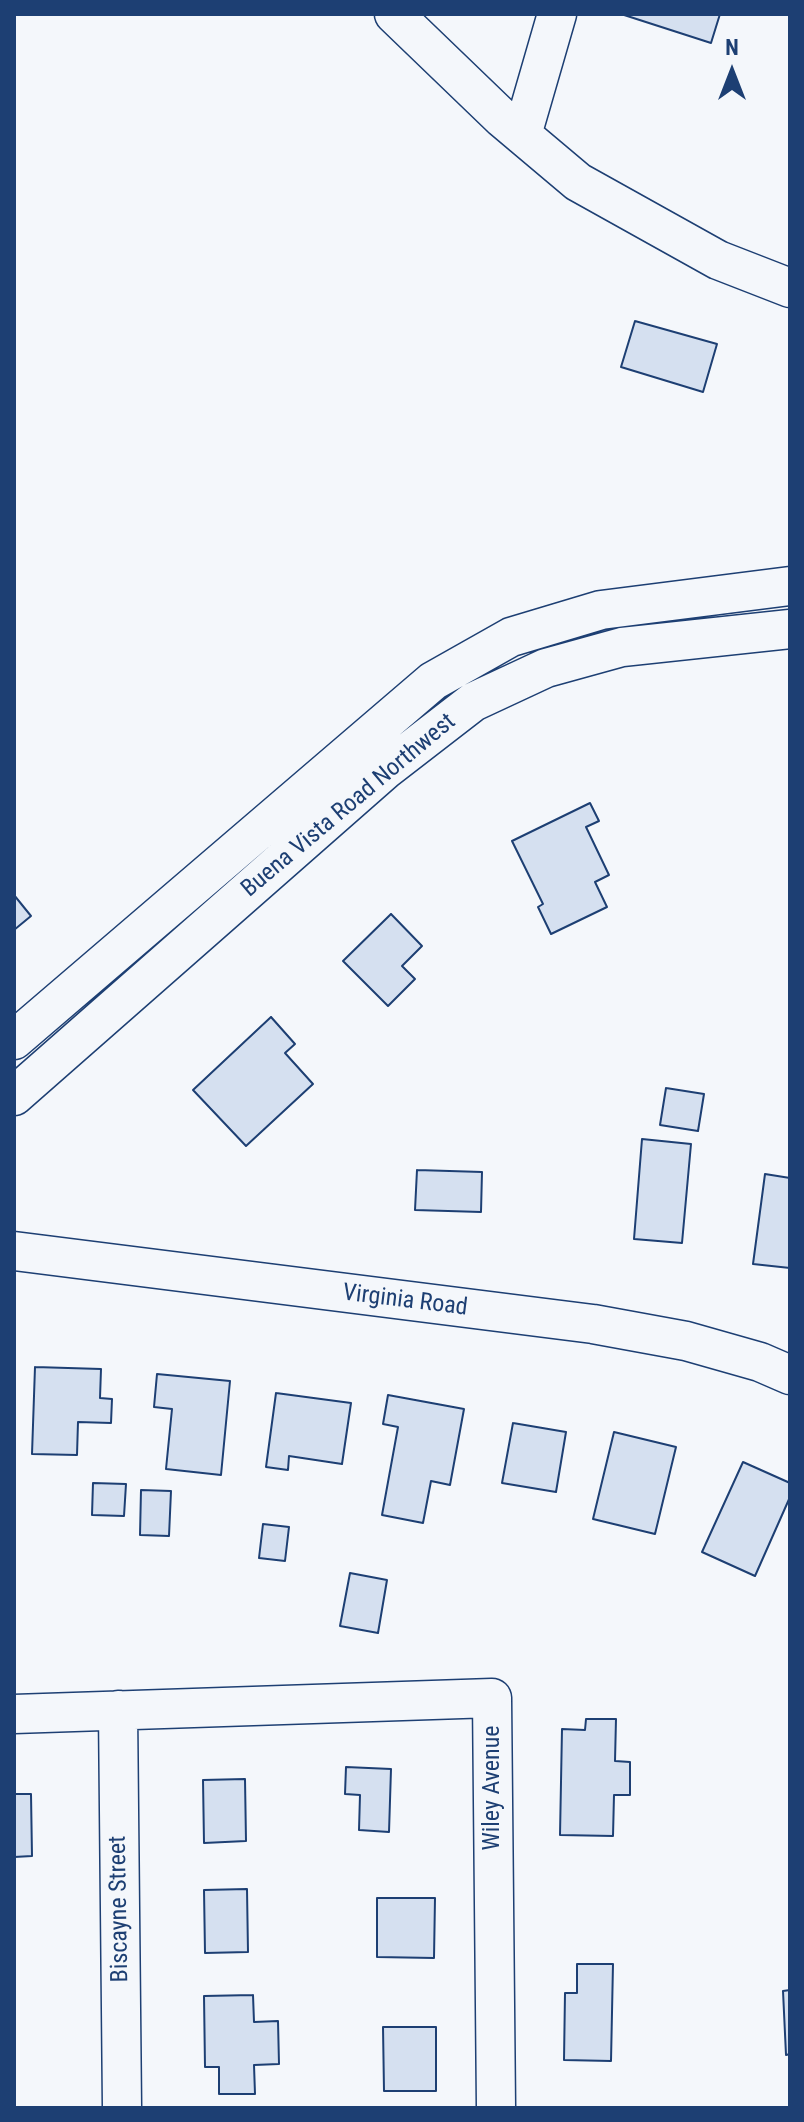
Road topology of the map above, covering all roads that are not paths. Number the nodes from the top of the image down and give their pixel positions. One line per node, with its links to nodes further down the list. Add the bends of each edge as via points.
1 (394, 14): 3 (street)
2 (557, 14): 3 (street)
3 (522, 135): 4 (street, via 578,182 651,224 718,260)
4 (790, 288)
5 (790, 586): 7 (street, Buena Vista Road Northwest, via 601,610 511,637 433,681)
6 (790, 629): 8 (street, Buena Vista Road Northwest, via 622,647 546,668 473,702 385,770)
7 (14, 1040)
8 (14, 1096)
9 (14, 1251): 10 (street, Virginia Road, via 593,1324 686,1341)
10 (790, 1375)
11 (118, 1710): 12 (street); 13 (street, Biscayne Street); 14 (street, Wiley Avenue, via 492,1698)
12 (14, 1714)
13 (122, 2108)
14 (496, 2108)

